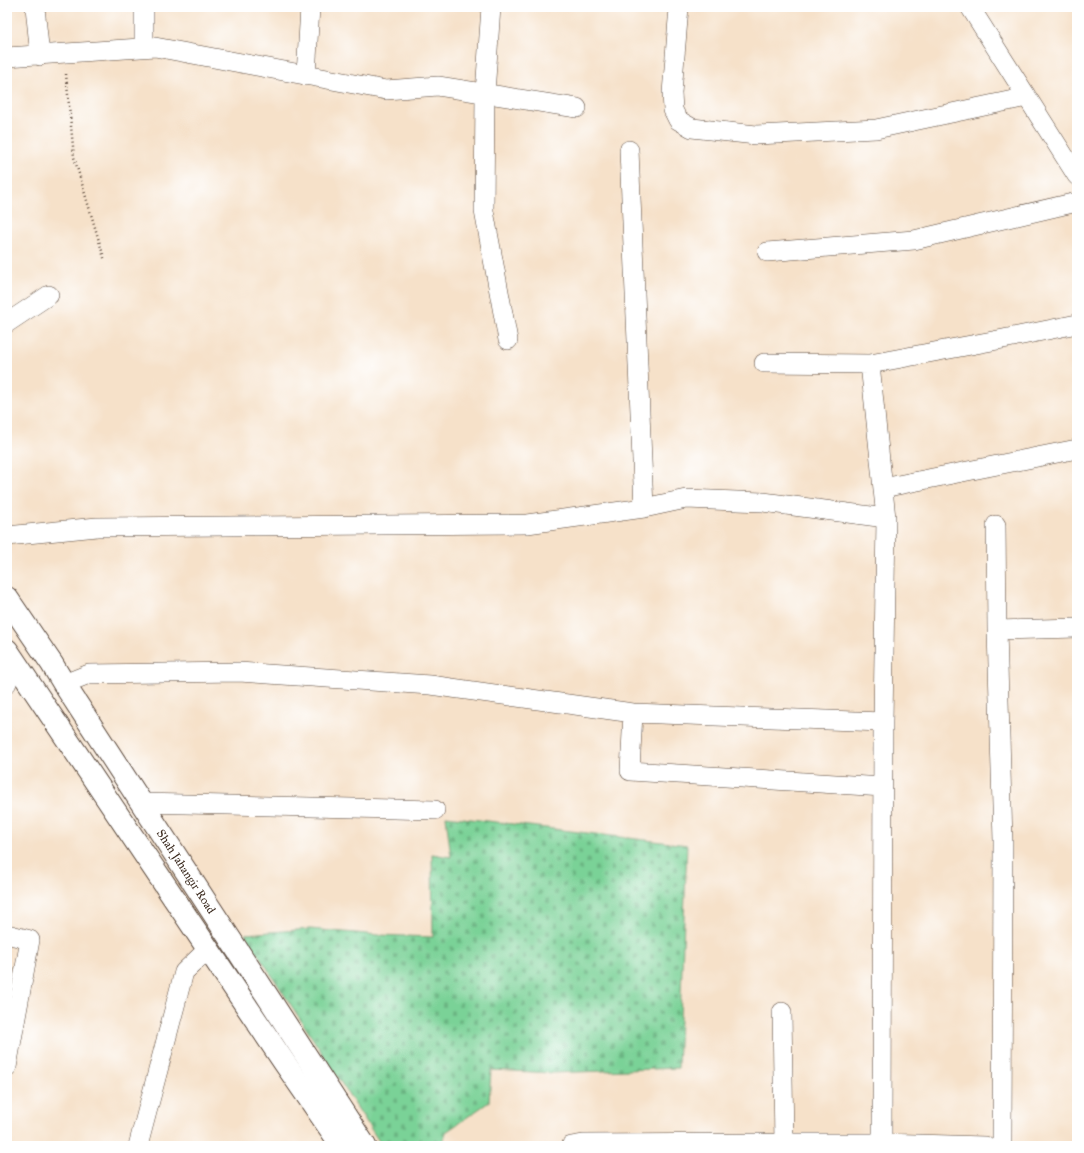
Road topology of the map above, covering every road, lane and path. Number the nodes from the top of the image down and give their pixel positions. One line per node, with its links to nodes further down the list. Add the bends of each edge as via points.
1 (35, 7): 9 (street)
2 (144, 7): 7 (street)
3 (310, 7): 11 (street)
4 (491, 7): 12 (street)
5 (679, 7): 13 (street, via 672,92 673,110 678,120 692,128 756,135 876,129)
6 (970, 7): 13 (street)
7 (144, 47): 8 (street); 11 (street)
8 (64, 53): 9 (street); 19 (path, via 74,157)
9 (40, 56): 10 (street)
10 (7, 57)
11 (306, 76): 12 (street, via 386,90 438,86)
12 (485, 93): 14 (street); 23 (street, via 484,211)
13 (1027, 97): 16 (street)
14 (577, 108)
15 (629, 150): 28 (street)
16 (1077, 176)
17 (1077, 202): 18 (street, via 914,240)
18 (767, 252)
19 (105, 261)
20 (49, 295): 21 (street)
21 (7, 323)
22 (1077, 324): 25 (street)
23 (508, 340)
24 (764, 363): 25 (street)
25 (870, 364): 27 (street)
26 (1077, 448): 27 (street)
27 (883, 488): 29 (street)
28 (644, 508): 29 (street, via 686,499 763,502); 31 (street, via 527,524 98,527)
29 (886, 518): 39 (street)
30 (996, 525): 34 (street)
31 (7, 536)
32 (7, 598): 37 (street, Shah Jahangir Road)
33 (1077, 628): 34 (street)
34 (996, 630): 54 (street, via 1003,841)
35 (10, 654): 36 (street); 44 (street, Shah Jahangir Road)
36 (7, 683)
37 (64, 684): 38 (street, via 89,674 239,672 430,685); 41 (street, Shah Jahangir Road)
38 (633, 713): 39 (street); 40 (street, via 630,771)
39 (883, 722): 40 (street)
40 (883, 787): 47 (street)
41 (141, 803): 42 (street); 51 (street, Shah Jahangir Road)
42 (435, 810)
43 (7, 934): 46 (street, via 30,940)
44 (208, 949): 49 (street, via 184,972); 50 (street, Shah Jahangir Road)
45 (782, 1012): 48 (street)
46 (7, 1067)
47 (882, 1143): 48 (street); 53 (street)
48 (784, 1144): 52 (street)
49 (138, 1146)
50 (342, 1146)
51 (365, 1146)
52 (570, 1146)
53 (985, 1146)
54 (1002, 1146)

